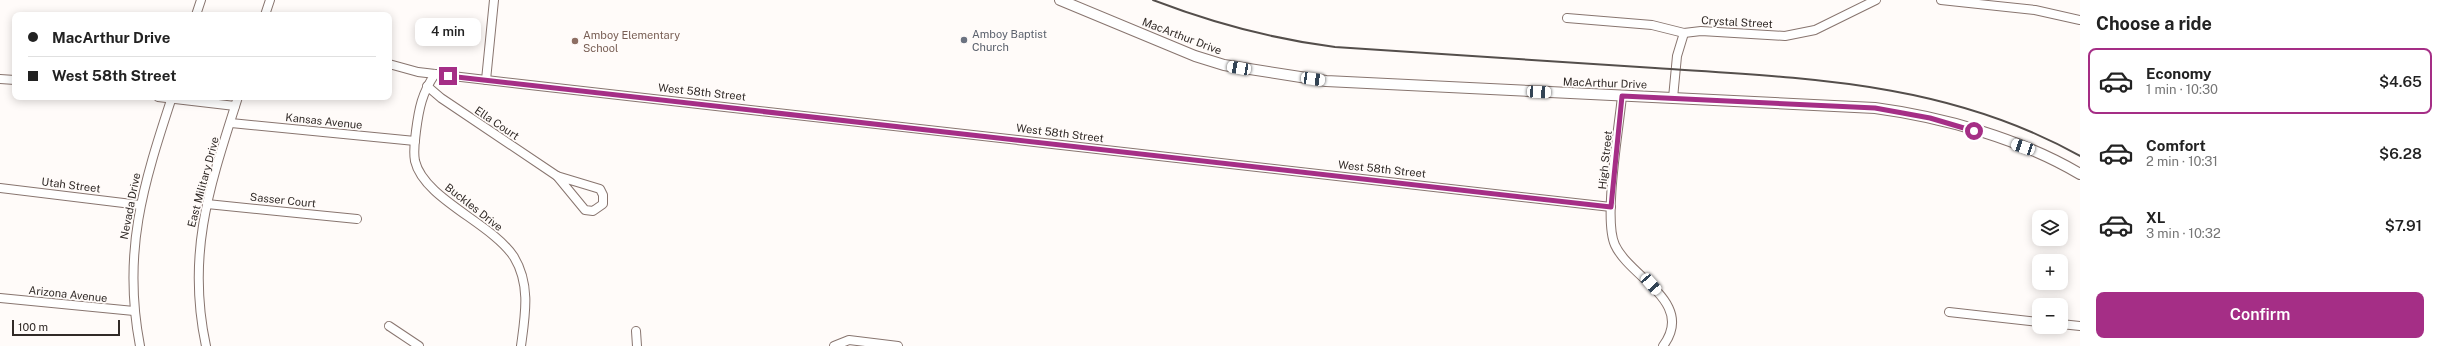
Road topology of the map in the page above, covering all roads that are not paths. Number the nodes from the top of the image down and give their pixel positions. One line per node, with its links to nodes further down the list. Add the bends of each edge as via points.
1 (201, 0): 7 (street)
2 (270, 0): 8 (street)
3 (494, 0): 16 (street)
4 (1060, 0): 18 (main road, MacArthur Drive, via 1195,56 1254,70 1367,84)
5 (1876, 0): 11 (street, Crystal Street, via 1825,26 1805,33 1785,36 1701,30)
6 (1941, 0): 10 (street, via 2035,10)
7 (197, 12)
8 (266, 12)
9 (1567, 18): 11 (street, Crystal Street, via 1652,25)
10 (2080, 20)
11 (1684, 33): 19 (street, via 1677,56)
12 (392, 65): 13 (street, West 58th Street)
13 (435, 74): 16 (street, West 58th Street); 17 (street)
14 (0, 79): 15 (street)
15 (12, 80)
16 (486, 80): 31 (street, West 58th Street)
17 (427, 86): 25 (street, Buckles Drive, via 420,103); 27 (street, Ella Court)
18 (1622, 96): 19 (main road, MacArthur Drive); 31 (street, High Street)
19 (1673, 98): 26 (main road, MacArthur Drive, via 1838,106 1903,112 1946,122 2023,147)
20 (170, 100): 30 (street, Nevada Drive)
21 (187, 100): 23 (street)
22 (237, 100): 23 (street, East Military Drive)
23 (235, 106): 24 (street, East Military Drive)
24 (231, 123): 25 (street, Kansas Avenue); 29 (street, East Military Drive)
25 (415, 141): 44 (street, Buckles Drive, via 416,163 427,183 498,239 514,258 521,272 526,298)
26 (2080, 174)
27 (557, 176): 27 (street, Ella Court, via 600,189 603,204 593,212 586,210)
28 (0, 188): 30 (street, Utah Street)
29 (207, 204): 32 (street, Sasser Court); 42 (street, East Military Drive, via 199,239 197,270 200,313)
30 (140, 205): 34 (street, Nevada Drive, via 132,260)
31 (1611, 207): 48 (street, High Street, via 1611,234 1619,252 1662,296 1670,310 1672,328)
32 (357, 219)
33 (0, 298): 34 (street, Arizona Avenue)
34 (134, 311): 41 (street, Nevada Drive)
35 (1949, 312): 36 (street)
36 (2032, 321)
37 (2068, 325): 39 (street)
38 (389, 326): 43 (street)
39 (2080, 326)
40 (636, 331): 45 (street)
41 (140, 346)
42 (206, 346)
43 (419, 346)
44 (521, 346)
45 (636, 346)
46 (834, 346): 47 (street, via 849,340)
47 (898, 346)
48 (1663, 346)

